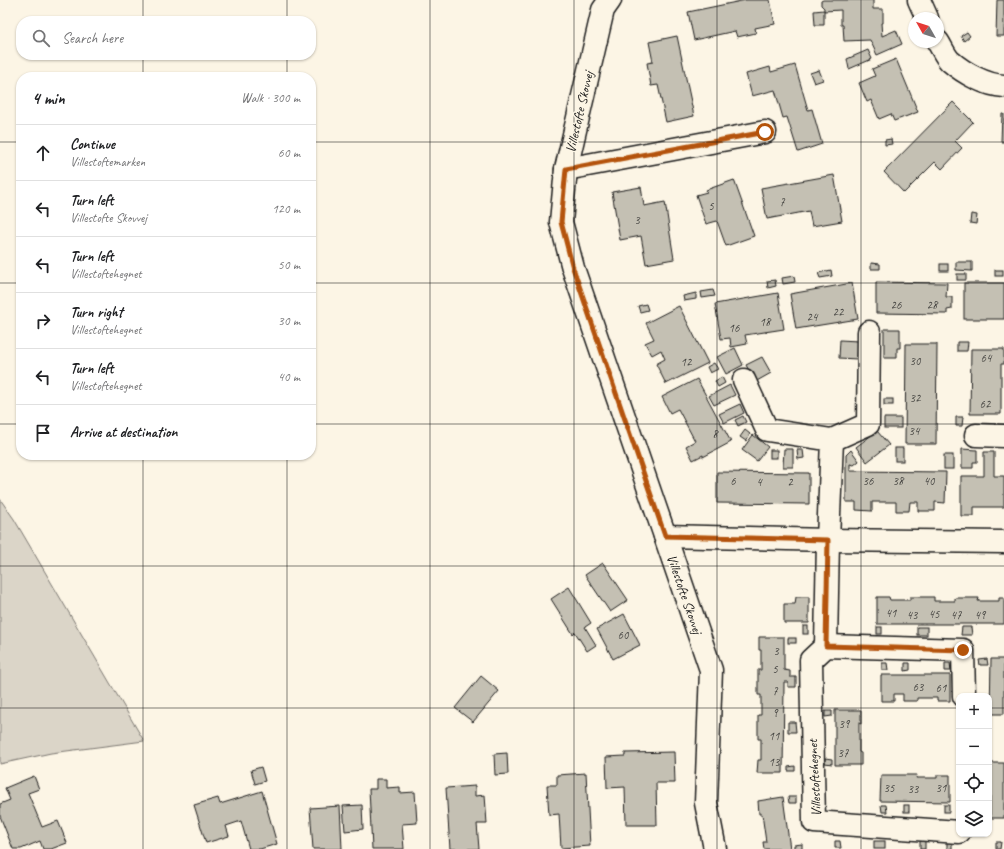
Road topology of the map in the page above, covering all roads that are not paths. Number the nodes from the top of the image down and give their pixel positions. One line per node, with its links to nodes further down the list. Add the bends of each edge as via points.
1 (610, 0): 7 (street, Villestofte Skovvej, via 603,10)
2 (919, 0): 3 (street)
3 (924, 12)
4 (942, 48): 5 (street, via 949,60 970,76)
5 (1004, 86)
6 (765, 132): 7 (street)
7 (566, 169): 13 (street, Villestofte Skovvej, via 561,222 573,268)
8 (869, 332): 12 (street, via 868,424)
9 (744, 380): 12 (street, via 767,430)
10 (976, 436): 11 (street)
11 (1004, 436)
12 (832, 440): 14 (street)
13 (665, 536): 14 (street); 19 (street, Villestofte Skovvej, via 711,670 706,803)
14 (828, 540): 15 (street); 16 (street)
15 (1004, 542)
16 (826, 646): 17 (street, via 963,650); 18 (street, Villestoftehegnet, via 811,660 814,822)
17 (964, 693)
18 (956, 832)
19 (714, 849)

